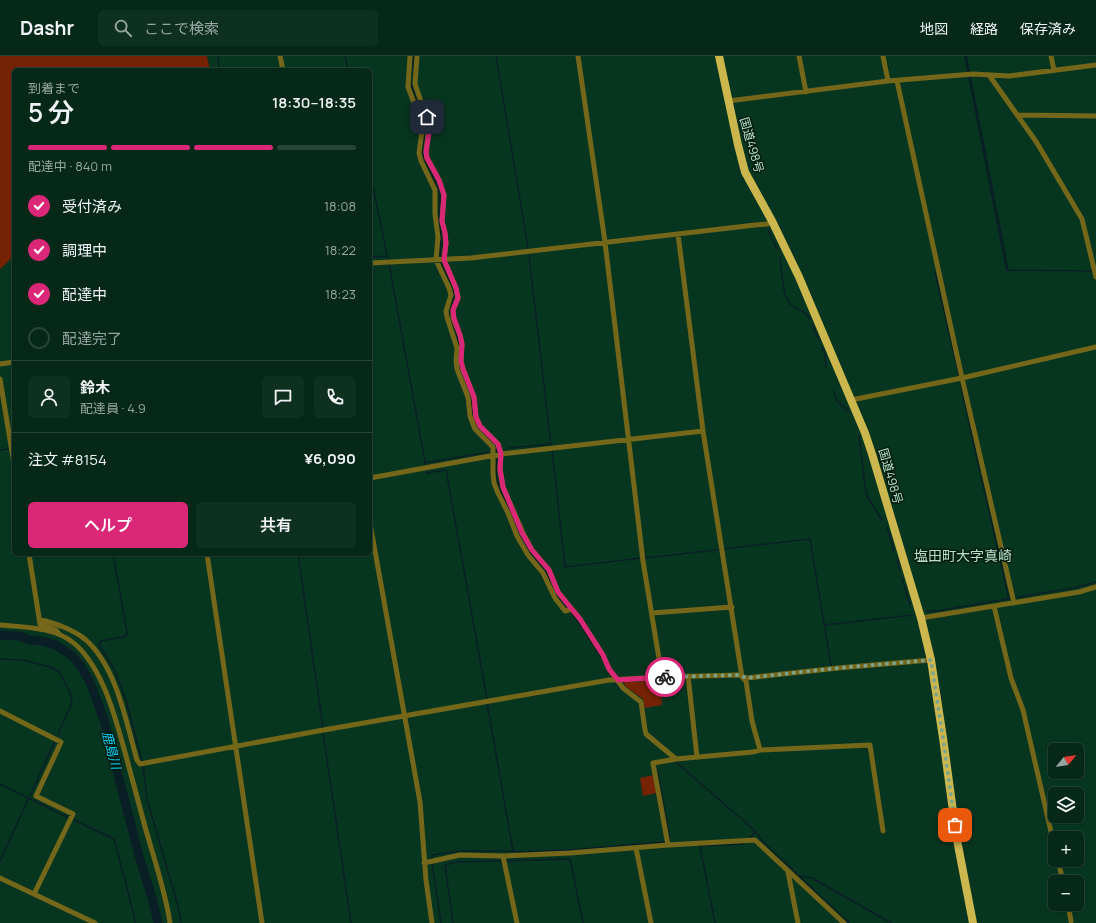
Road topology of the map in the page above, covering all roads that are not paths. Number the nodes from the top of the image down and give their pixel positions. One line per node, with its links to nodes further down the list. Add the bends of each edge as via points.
1 (280, 56): 10 (street)
2 (410, 56): 22 (street, via 408,87 422,131 418,152 435,190 438,237)
3 (417, 56): 23 (street, via 415,84 429,125 427,158 444,195)
4 (578, 56): 21 (street)
5 (719, 56): 16 (highway, 国道498号)
6 (799, 56): 15 (street)
7 (883, 56): 14 (street)
8 (1051, 56): 11 (street)
9 (1096, 65): 11 (street)
10 (283, 68)
11 (1054, 70): 12 (street, via 1009,76)
12 (989, 75): 13 (street, via 973,74); 17 (street)
13 (897, 81): 14 (street); 30 (street)
14 (888, 82): 15 (street)
15 (806, 92): 16 (street)
16 (728, 101): 19 (highway, 国道498号, via 745,172)
17 (1018, 115): 18 (street); 25 (street, via 1082,219)
18 (1096, 116)
19 (772, 221): 20 (street, via 755,226); 32 (highway, 国道498号, via 799,277)
20 (678, 234): 21 (street); 33 (street)
21 (605, 242): 23 (street); 34 (street)
22 (436, 260): 23 (street); 24 (street); 37 (street, via 451,295 446,318 457,348 456,361 468,396 470,416 475,429 493,447)
23 (444, 260): 36 (street, via 456,288 458,298 453,310 454,318 462,344 462,365 474,397 476,417 480,426 498,444)
24 (372, 263)
25 (1095, 268): 26 (street)
26 (1096, 277)
27 (1096, 347): 30 (street)
28 (12, 362): 29 (street)
29 (0, 364)
30 (962, 378): 32 (street); 43 (street)
31 (0, 379): 35 (street)
32 (851, 400): 48 (highway, 国道498号, via 872,454)
33 (703, 431): 34 (street); 45 (street)
34 (629, 440): 36 (street); 47 (street, via 642,555)
35 (12, 451)
36 (501, 454): 37 (street); 46 (street, via 503,487 522,533 549,570 558,592)
37 (494, 455): 38 (street); 46 (street, via 494,483 517,536 543,573 554,598 564,611)
38 (372, 478)
39 (372, 534): 58 (street)
40 (29, 556): 49 (street)
41 (207, 556): 59 (street)
42 (1096, 587): 43 (street)
43 (1014, 603): 44 (street)
44 (994, 606): 48 (street); 64 (street, via 1011,678 1023,710)
45 (732, 607): 47 (street); 55 (street)
46 (572, 609): 56 (street)
47 (652, 613): 54 (street)
48 (920, 618): 52 (highway, 国道498号)
49 (39, 619): 51 (street, via 40,624 56,630); 59 (street, via 64,626 86,640 96,652 117,691 140,764)
50 (0, 625): 51 (street, via 33,628)
51 (59, 634): 75 (street, via 85,654 98,676 114,716)
52 (931, 660): 55 (street); 82 (highway, 国道498号, via 957,840)
53 (688, 676): 54 (street); 55 (street); 61 (street)
54 (662, 677): 56 (street)
55 (742, 677): 60 (street, via 746,681 752,721)
56 (618, 680): 58 (street); 62 (street, via 623,688 641,702 646,734)
57 (0, 711): 71 (street, via 61,742 36,796 73,814)
58 (404, 717): 59 (street); 68 (street, via 420,802)
59 (236, 746): 76 (street)
60 (760, 750): 61 (street); 63 (street, via 870,745)
61 (698, 757): 62 (street)
62 (674, 759): 65 (street, via 653,763)
63 (883, 831)
64 (1051, 831)
65 (668, 845): 66 (street); 69 (street, via 755,840)
66 (636, 848): 67 (street); 79 (street)
67 (503, 856): 68 (street, via 460,855); 78 (street)
68 (426, 862): 77 (street)
69 (788, 872): 80 (street); 81 (street)
70 (0, 878): 71 (street)
71 (34, 894): 74 (street)
72 (1070, 911): 73 (street)
73 (1072, 921)
74 (95, 923)
75 (170, 923)
76 (262, 923)
77 (432, 923)
78 (517, 923)
79 (650, 923)
80 (798, 923)
81 (844, 923)
82 (973, 923)

